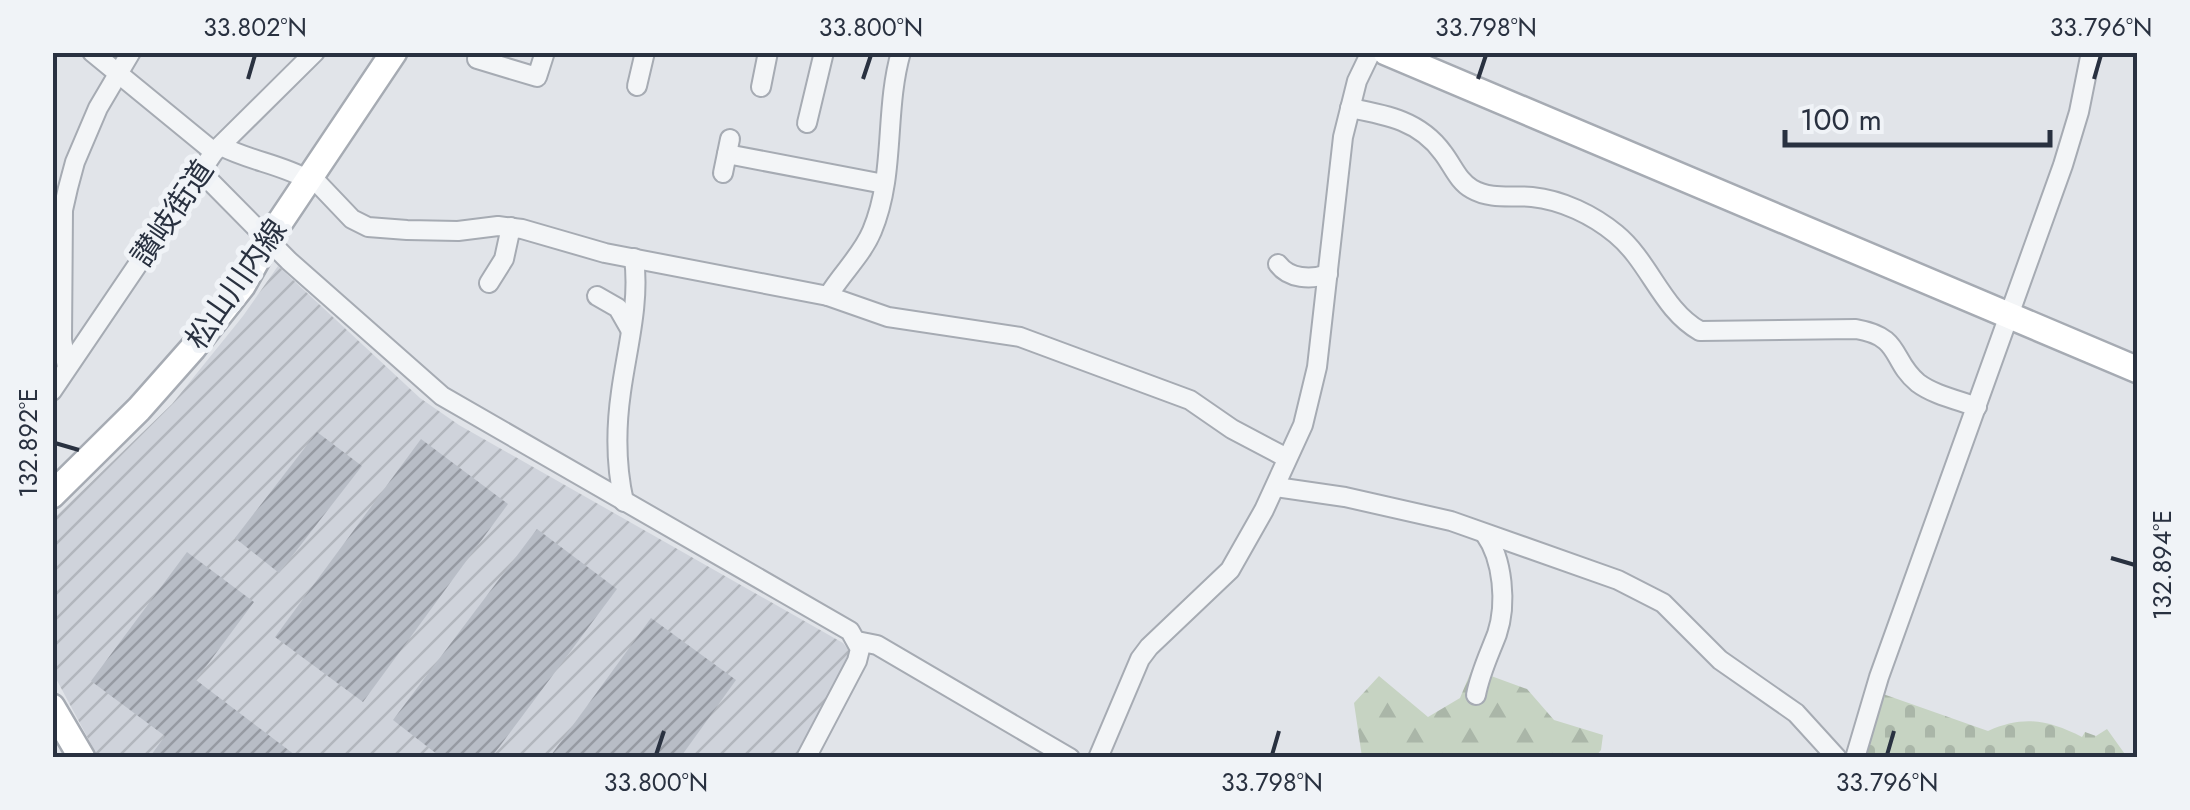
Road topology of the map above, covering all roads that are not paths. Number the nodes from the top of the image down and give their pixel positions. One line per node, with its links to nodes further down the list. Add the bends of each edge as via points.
1 (92, 52): 14 (street)
2 (131, 52): 14 (street)
3 (314, 52): 19 (street, 讃岐街道)
4 (394, 52): 22 (street, 松山川内線)
5 (544, 52): 13 (street, via 538,77)
6 (646, 52): 15 (street)
7 (768, 52): 16 (street)
8 (824, 52): 18 (street)
9 (902, 52): 23 (street)
10 (1371, 52): 17 (street)
11 (1386, 52): 32 (street)
12 (2091, 52): 32 (street, via 2063,166)
13 (477, 59)
14 (119, 74): 19 (street); 34 (street, via 75,162 64,210)
15 (637, 86)
16 (761, 87)
17 (1350, 108): 28 (street); 37 (street, via 1417,126 1470,188 1551,201 1597,221 1636,255 1679,318 1700,332 1870,331 1892,345 1925,388)
18 (807, 123)
19 (217, 149): 21 (street, 讃岐街道); 22 (street)
20 (727, 155): 23 (street)
21 (200, 171): 25 (street); 34 (street, 讃岐街道)
22 (310, 178): 24 (street, via 368,227); 25 (street, 松山川内線)
23 (884, 184): 31 (street, via 864,248)
24 (510, 227): 26 (street); 29 (street, via 504,259)
25 (268, 240): 40 (street, 松山川内線, via 193,348); 41 (street, via 442,396)
26 (633, 260): 31 (street); 33 (street)
27 (1278, 264): 28 (street, via 1292,275)
28 (1328, 274): 38 (street, via 1314,385)
29 (489, 283)
30 (596, 296): 33 (street, via 618,308)
31 (828, 296): 38 (street, via 888,317 1020,337 1190,400)
32 (2010, 316): 35 (street); 37 (street)
33 (631, 331): 41 (street, via 618,418)
34 (67, 367): 36 (street, 讃岐街道)
35 (2138, 370)
36 (52, 391)
37 (1977, 407): 51 (street)
38 (1285, 458): 39 (street)
39 (1276, 487): 42 (street, via 1399,508); 49 (street, via 1230,570 1148,646)
40 (52, 495)
41 (624, 502): 43 (street)
42 (1485, 534): 44 (street, via 1500,560 1501,616); 50 (street, via 1586,567 1663,603 1720,660 1796,713)
43 (858, 641): 47 (street, via 858,661); 48 (street, via 877,645)
44 (1476, 695)
45 (52, 707): 46 (street)
46 (82, 758)
47 (806, 758)
48 (1070, 758)
49 (1098, 758)
50 (1837, 758)
51 (1855, 758)

